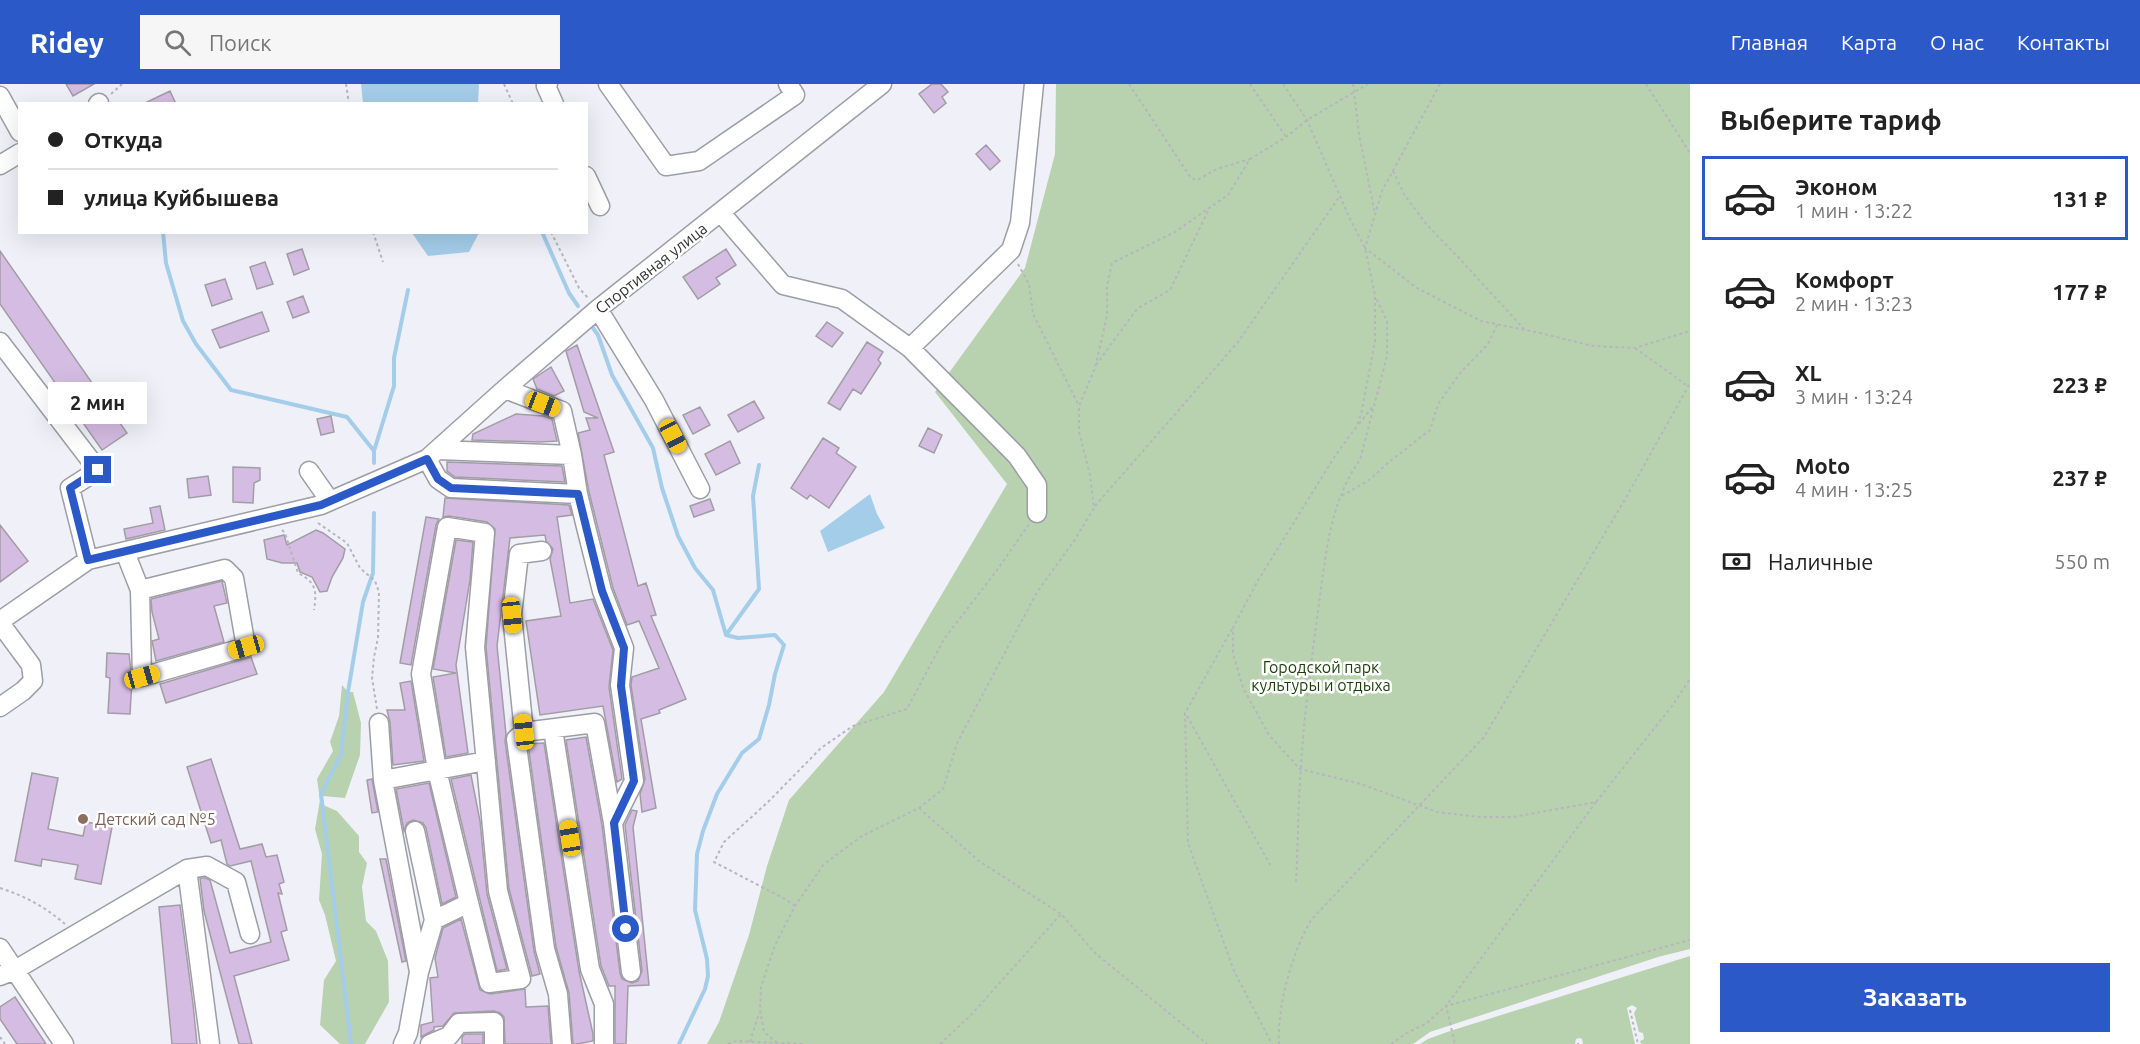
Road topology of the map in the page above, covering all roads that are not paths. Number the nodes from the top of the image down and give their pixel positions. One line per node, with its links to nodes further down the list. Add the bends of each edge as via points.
1 (548, 84): 7 (street)
2 (608, 84): 3 (street, via 666,166 699,161 795,95)
3 (788, 84)
4 (882, 84): 13 (street, Спортивная улица)
5 (1034, 84): 16 (street, via 1020,223 1011,250)
6 (0, 96): 8 (street)
7 (553, 102)
8 (18, 128)
9 (18, 154): 10 (street)
10 (0, 165)
11 (588, 180): 12 (street)
12 (600, 206)
13 (721, 213): 14 (street, Спортивная улица); 16 (street, via 783,285 842,299)
14 (598, 309): 17 (street, Спортивная улица); 21 (street, via 654,400)
15 (0, 342): 27 (street, via 98,470 70,488)
16 (910, 348): 24 (street, via 1017,456 1037,485)
17 (505, 389): 18 (street, Спортивная улица); 19 (street, via 562,411)
18 (432, 455): 19 (street); 22 (street, via 438,479 451,488); 23 (street)
19 (573, 455): 22 (street)
20 (309, 471): 23 (street)
21 (700, 489)
22 (578, 494): 37 (street, via 602,591 624,648 621,686 634,781)
23 (330, 501): 26 (street)
24 (1037, 513)
25 (542, 551): 33 (street, via 519,554 512,615)
26 (125, 552): 27 (street); 28 (street)
27 (88, 560): 29 (street)
28 (140, 590): 28 (street, via 142,677 246,647 234,578 225,569)
29 (0, 622): 30 (street, via 31,665 33,681)
30 (0, 707)
31 (379, 723): 36 (street)
32 (553, 729): 33 (street); 37 (street, via 595,723); 53 (street, via 590,969 604,1004)
33 (524, 732): 52 (street, via 516,739 544,949 558,994)
34 (486, 761): 35 (street); 35 (street, via 475,647 485,533 447,527 421,674); 40 (street, via 498,891 521,979 489,983)
35 (437, 770): 36 (street); 40 (street)
36 (384, 780): 44 (street)
37 (614, 823): 45 (street)
38 (415, 831): 41 (street)
39 (187, 869): 42 (street, via 207,866 236,882); 46 (street); 48 (street)
40 (469, 903): 41 (street)
41 (434, 920): 44 (street)
42 (249, 934)
43 (0, 948): 46 (street)
44 (419, 972): 49 (street)
45 (631, 972)
46 (7, 973): 47 (street)
47 (64, 1044)
48 (210, 1044)
49 (403, 1044)
50 (429, 1044): 51 (street, via 449,1036 459,1023 494,1022)
51 (494, 1044)
52 (561, 1044)
53 (604, 1044)

